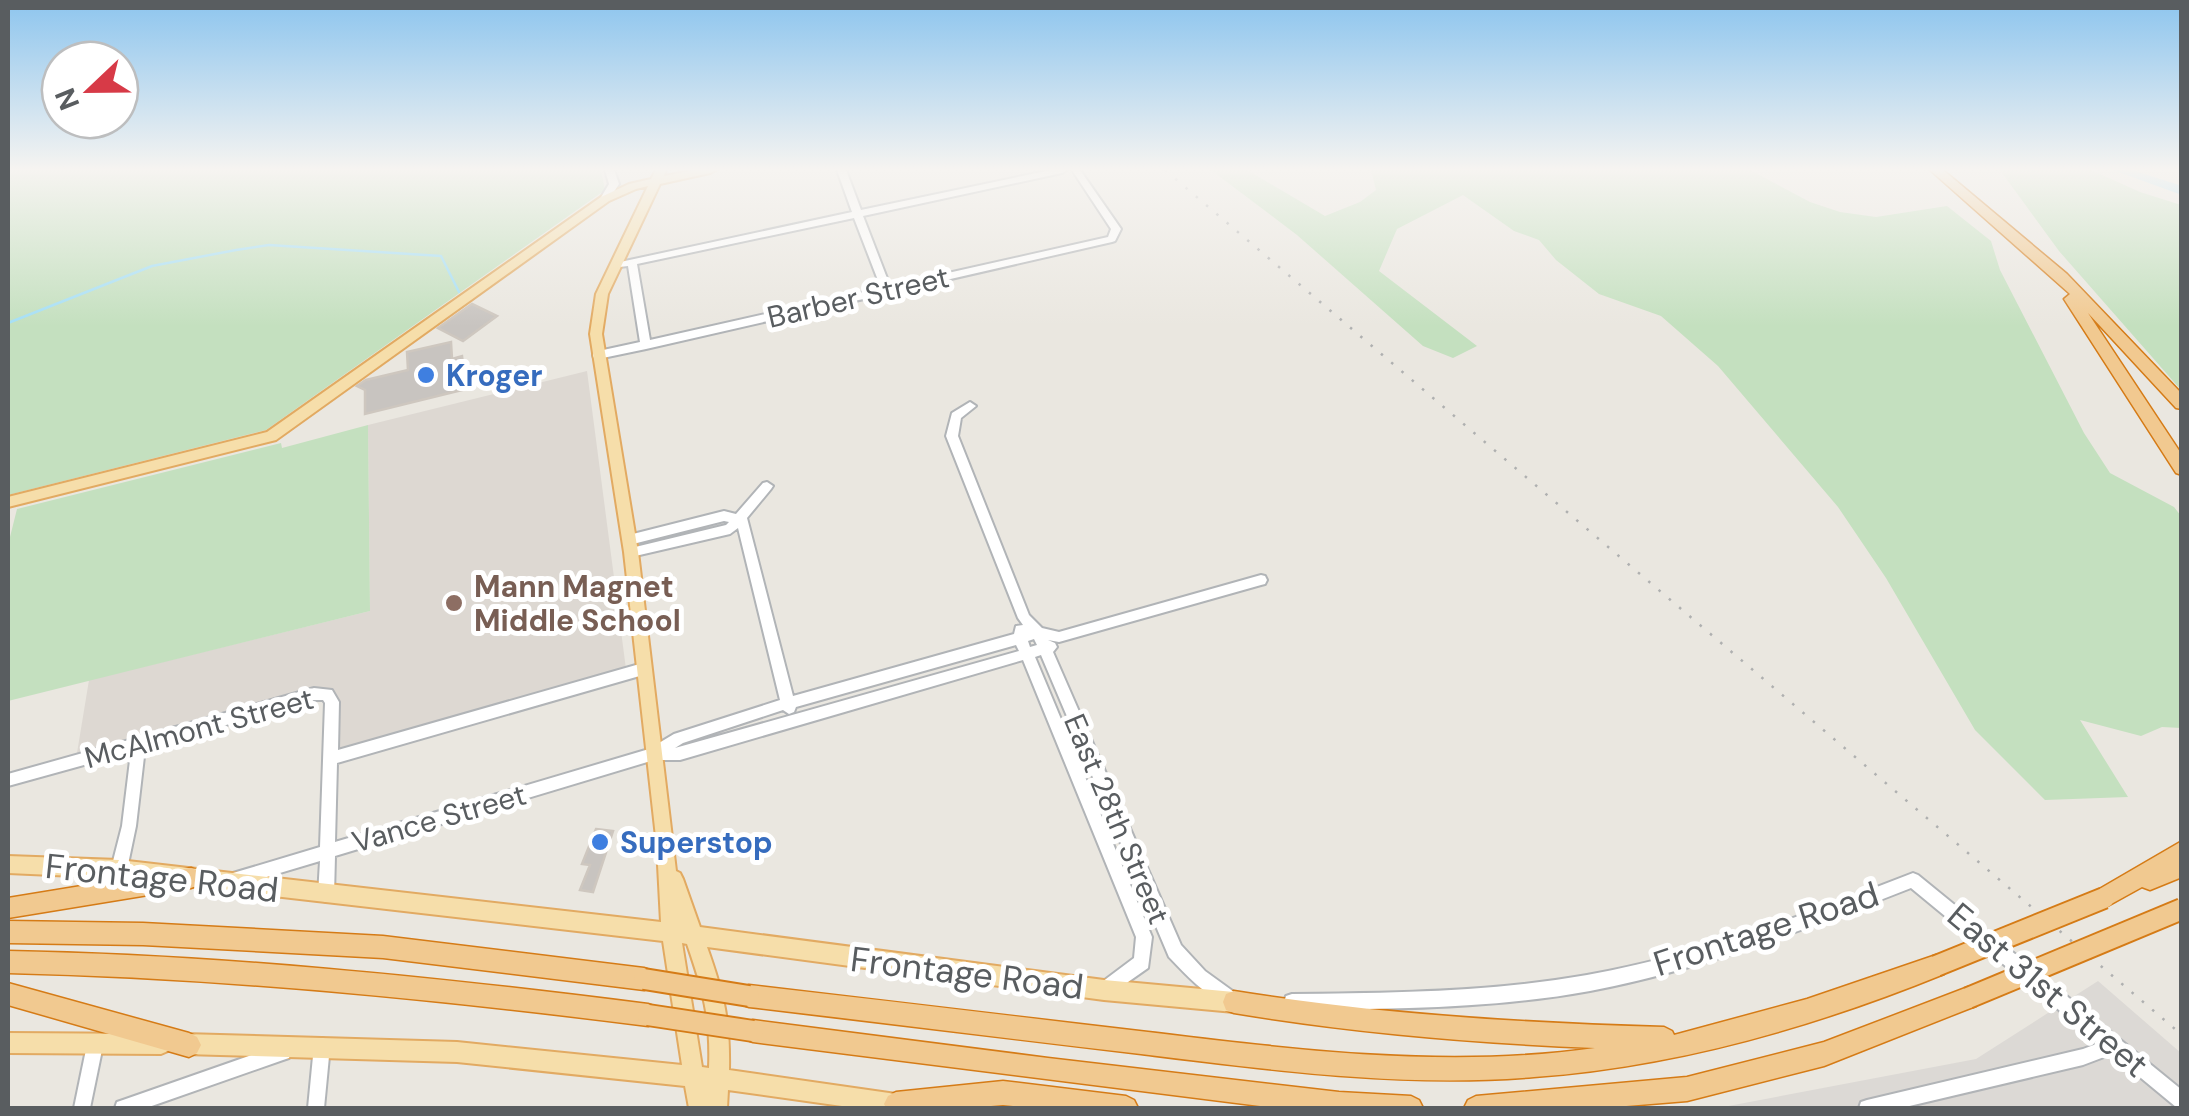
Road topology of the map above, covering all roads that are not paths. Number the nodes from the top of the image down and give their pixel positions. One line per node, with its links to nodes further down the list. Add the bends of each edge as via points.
1 (571, 222): 17 (main road, via 270,436)
2 (637, 222): 9 (main road)
3 (820, 222): 8 (street)
4 (861, 222): 10 (street)
5 (1111, 222): 10 (street, Barber Street, via 1116,236)
6 (1998, 222): 7 (highway)
7 (2041, 258): 13 (highway); 15 (highway)
8 (632, 262): 9 (street); 11 (street)
9 (616, 266): 12 (main road, via 597,308)
10 (887, 291): 11 (street, Barber Street)
11 (646, 345): 12 (street, Barber Street)
12 (598, 355): 19 (main road)
13 (2182, 404)
14 (970, 406): 21 (street, East 28th Street, via 956,416 952,436)
15 (2182, 469)
16 (767, 486): 18 (street)
17 (8, 502)
18 (742, 520): 19 (street, via 730,529); 28 (street)
19 (630, 546): 27 (main road)
20 (1261, 580): 23 (street, Vance Street)
21 (1024, 618): 22 (street, East 28th Street); 24 (street)
22 (1038, 633): 23 (street, Vance Street); 24 (street, Vance Street); 25 (street, East 28th Street)
23 (1060, 637): 25 (street, Vance Street)
24 (1020, 638): 26 (street, East 28th Street); 28 (street, Vance Street)
25 (1046, 650): 26 (street, Vance Street); 51 (street, East 28th Street, via 1168,936 1186,965)
26 (1028, 655): 29 (street, Vance Street); 49 (street, East 28th Street, via 1144,936 1144,957 1135,970)
27 (643, 669): 31 (main road); 32 (street)
28 (788, 703): 29 (street); 31 (street, Vance Street, via 679,738)
29 (792, 720): 31 (street, Vance Street, via 680,754)
30 (138, 742): 32 (street, McAlmont Street, via 324,694 332,702); 33 (street, McAlmont Street); 38 (street)
31 (653, 754): 34 (street, Vance Street); 47 (main road)
32 (331, 762): 34 (street)
33 (8, 780)
34 (328, 850): 41 (street, Vance Street); 42 (street)
35 (2182, 850): 43 (highway)
36 (8, 864): 38 (main road, Frontage Road)
37 (2182, 867): 43 (highway)
38 (119, 869): 39 (main road, Frontage Road)
39 (190, 878): 41 (main road, Frontage Road); 44 (highway)
40 (1913, 880): 51 (street, Frontage Road, via 1727,949 1589,982 1450,999); 58 (street, East 31st Street)
41 (226, 882): 42 (main road, Frontage Road)
42 (326, 895): 47 (main road, Frontage Road)
43 (2104, 898): 52 (highway, bridge, via 1936,966)
44 (8, 908)
45 (2182, 909): 71 (highway, bridge, via 1824,1054 1686,1089)
46 (8, 932): 52 (highway, bridge, via 383,947 1286,1061 1484,1068 1588,1061)
47 (681, 935): 49 (main road, Frontage Road); 59 (main road); 60 (main road, via 715,996)
48 (8, 962): 70 (highway, bridge, via 331,977 1048,1070)
49 (1104, 990): 51 (main road, Frontage Road)
50 (8, 994): 54 (highway)
51 (1234, 1002): 52 (highway, via 1524,1036)
52 (1705, 1040)
53 (8, 1043): 55 (main road)
54 (189, 1044): 55 (main road); 56 (main road)
55 (94, 1045): 63 (street)
56 (300, 1046): 57 (main road); 64 (street)
57 (322, 1046): 59 (main road, via 458,1052); 65 (street)
58 (2113, 1046): 61 (street, East 31st Street); 72 (street)
59 (693, 1079): 60 (main road); 66 (main road)
60 (719, 1079): 62 (main road); 67 (main road)
61 (2182, 1101)
62 (891, 1106): 68 (street); 69 (highway, via 1004,1093)
63 (82, 1108)
64 (123, 1108)
65 (316, 1108)
66 (698, 1108)
67 (716, 1108)
68 (931, 1108)
69 (1126, 1108)
70 (1410, 1108)
71 (1476, 1108)
72 (1867, 1108)

